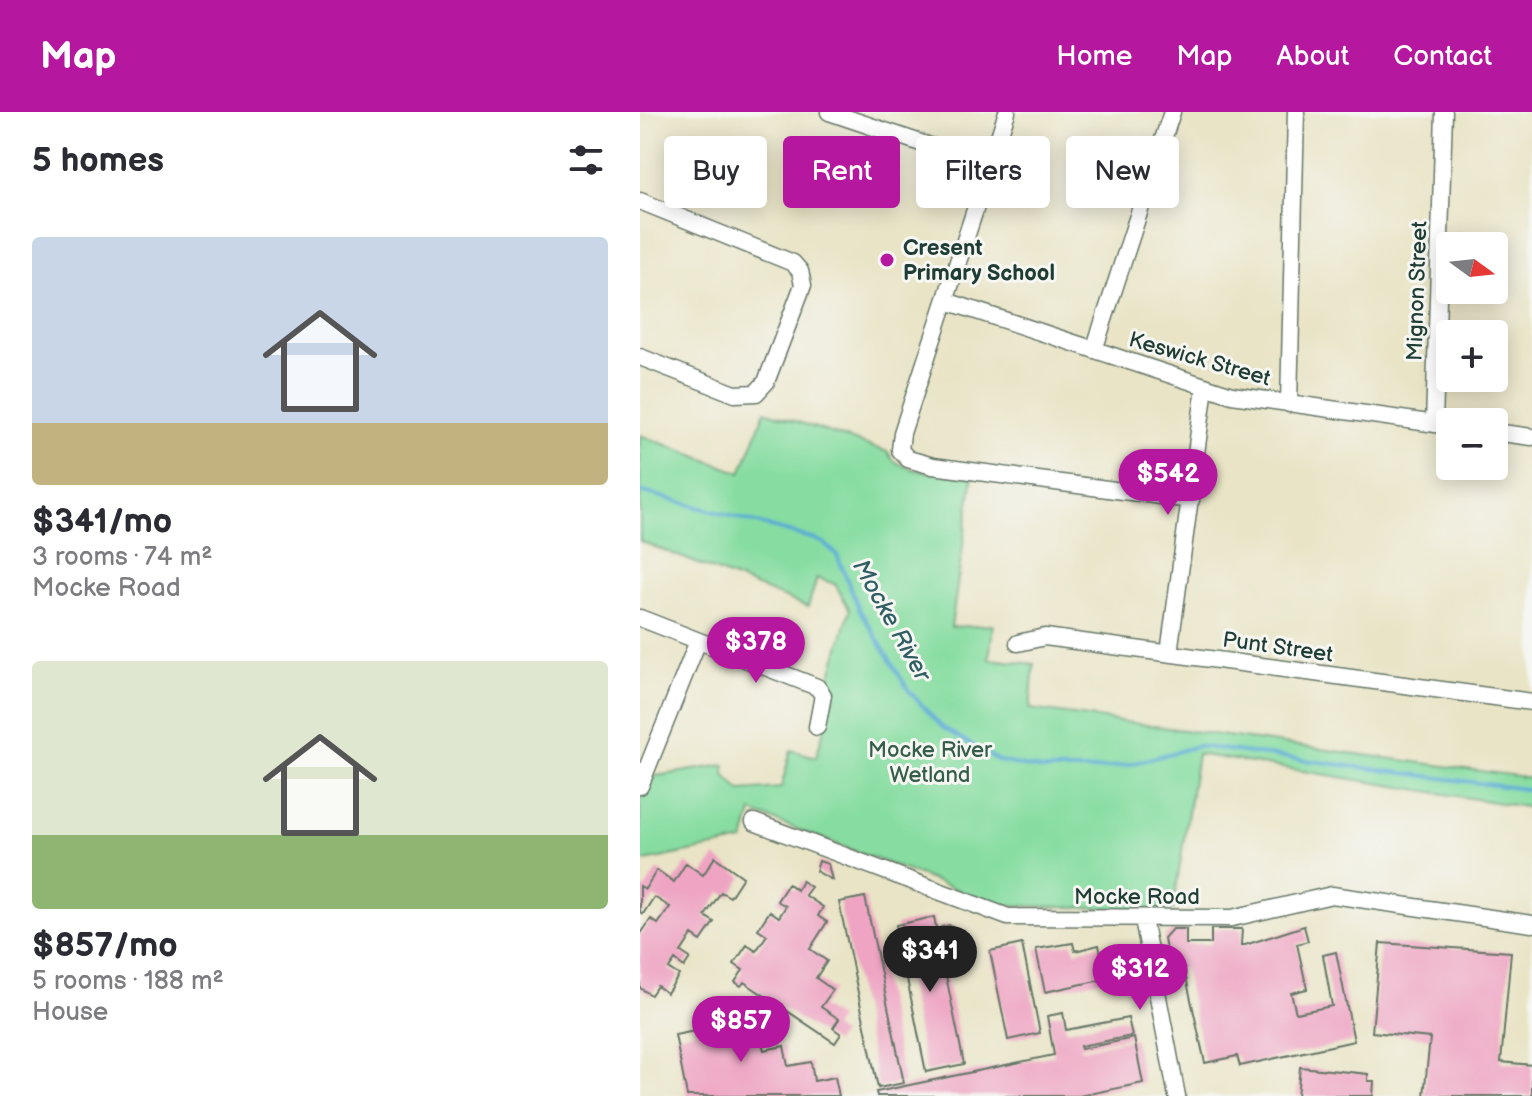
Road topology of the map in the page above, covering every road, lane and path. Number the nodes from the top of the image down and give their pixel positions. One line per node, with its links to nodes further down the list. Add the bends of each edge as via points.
1 (829, 112): 7 (street)
2 (1007, 112): 6 (street)
3 (1172, 112): 11 (street)
4 (1296, 112): 14 (street)
5 (1444, 112): 15 (street, Mignon Street)
6 (999, 136)
7 (916, 141)
8 (640, 201): 12 (street, via 793,263 803,278 802,293 766,382 756,393 735,394)
9 (976, 208): 10 (street)
10 (946, 301): 11 (street, Keswick Street); 19 (street, via 902,433 902,454 933,466)
11 (1094, 350): 13 (street, Keswick Street)
12 (640, 357)
13 (1205, 387): 14 (street, Keswick Street); 19 (street)
14 (1289, 404): 16 (street, Keswick Street)
15 (1442, 408)
16 (1436, 424)
17 (1508, 434): 18 (street)
18 (1532, 437)
19 (1191, 500): 23 (street)
20 (640, 618): 21 (street)
21 (698, 641): 25 (street, via 821,690); 26 (street)
22 (1018, 643): 23 (street, Punt Street, via 1045,637)
23 (1169, 653): 24 (street, Punt Street)
24 (1532, 702)
25 (817, 727)
26 (640, 786)
27 (754, 822): 28 (street, Mocke Road, via 994,914)
28 (1143, 919): 29 (street, Mocke Road, via 1232,918 1332,895); 30 (street)
29 (1532, 924)
30 (1177, 1096)

